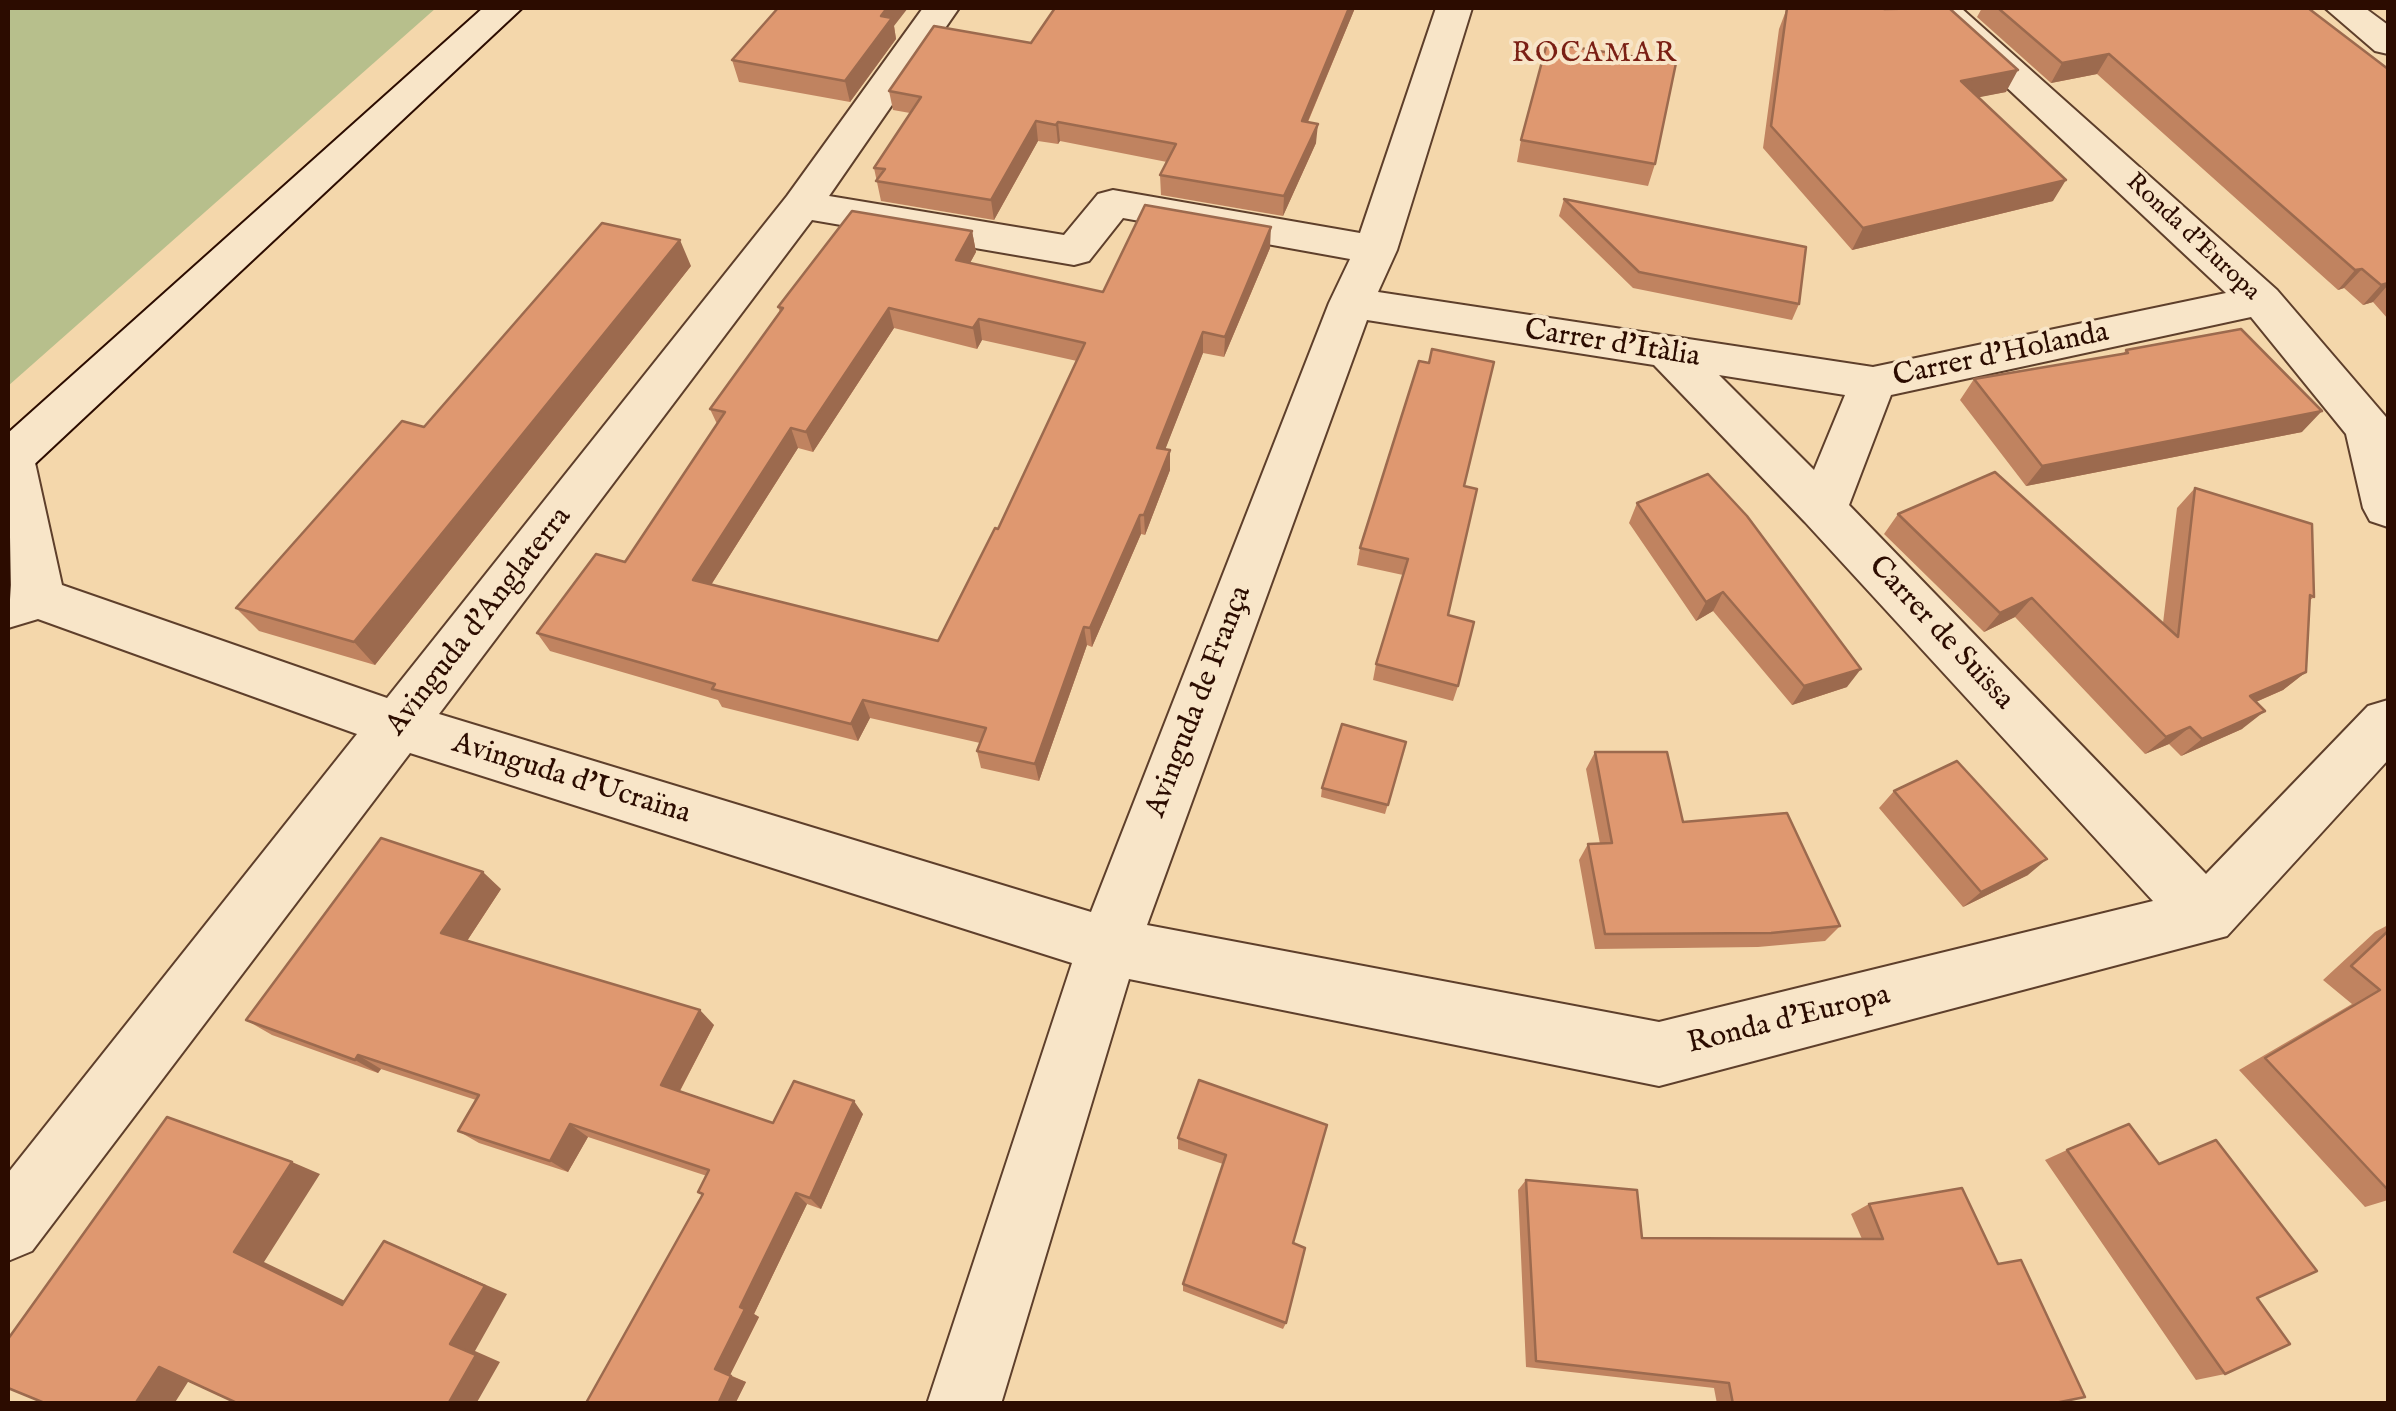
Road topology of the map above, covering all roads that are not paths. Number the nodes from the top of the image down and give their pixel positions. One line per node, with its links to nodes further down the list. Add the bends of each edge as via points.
1 (504, 8): 13 (street)
2 (941, 8): 7 (street, Avinguda d'Anglaterra)
3 (1454, 8): 8 (street, Avinguda de França)
4 (1940, 8): 9 (street, Ronda d'Europa)
5 (2343, 8): 6 (street)
6 (2388, 43)
7 (802, 205): 8 (street, via 1074,251 1113,204); 18 (street, Avinguda d'Anglaterra)
8 (1376, 250): 10 (street, Avinguda de França)
9 (2261, 300): 12 (street, Carrer d'Holanda); 14 (street, Ronda d'Europa, via 2370,429)
10 (1351, 303): 11 (street, Carrer d'Itàlia); 20 (street, Avinguda de França)
11 (1671, 355): 12 (street, Carrer d'Itàlia); 15 (street, Carrer de Suïssa)
12 (1873, 383): 15 (street, Carrer d'Holanda)
13 (9, 459): 16 (street, Avinguda d'Ucraïna)
14 (2388, 508)
15 (1823, 509): 19 (street, Carrer de Suïssa)
16 (23, 602): 18 (street, Avinguda d'Ucraïna)
17 (2388, 723): 19 (street)
18 (400, 726): 20 (street, Avinguda d'Ucraïna); 21 (street, Avinguda d'Anglaterra)
19 (2206, 916): 20 (street, Ronda d'Europa, via 1659,1054)
20 (1108, 946): 22 (street, Avinguda de França)
21 (8, 1228)
22 (964, 1404)

